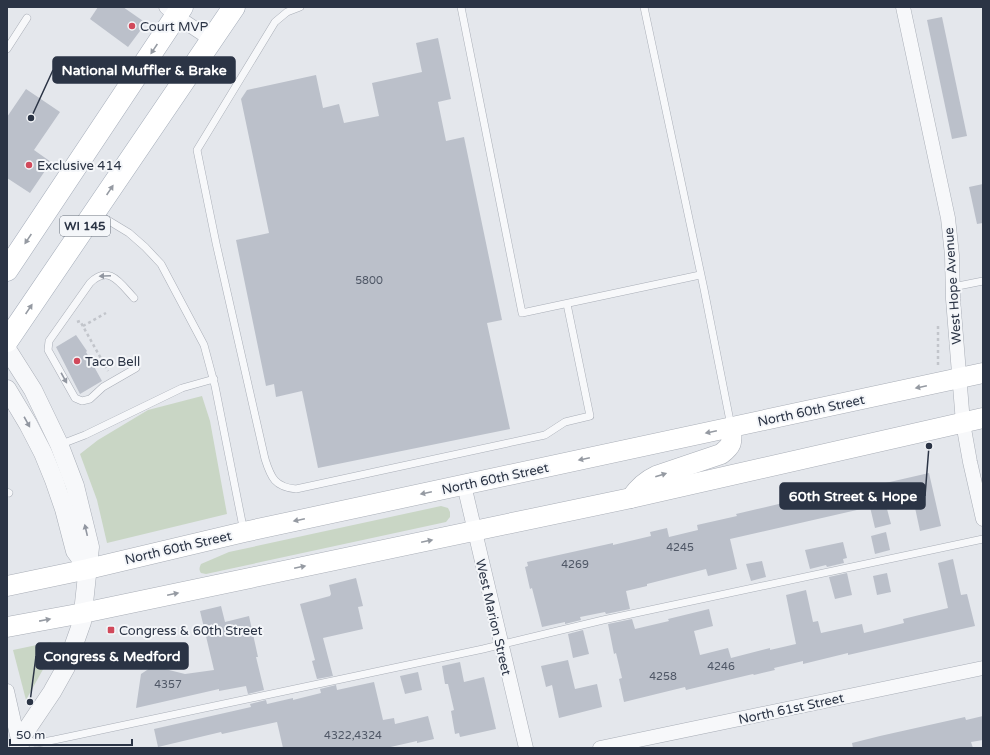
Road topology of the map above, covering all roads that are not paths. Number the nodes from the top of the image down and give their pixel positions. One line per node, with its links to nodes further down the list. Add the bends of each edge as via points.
1 (234, 7): 8 (main road, WI 145)
2 (300, 7): 16 (lane, via 287,12 275,22 197,150 265,459 269,474 277,484 296,489 545,435 565,422 590,416)
3 (461, 7): 16 (lane, via 522,313)
4 (644, 7): 12 (lane)
5 (903, 7): 14 (street, West Hope Avenue, via 948,218)
6 (175, 10): 8 (street); 11 (main road, WI 145, one-way to 11)
7 (27, 18): 9 (lane)
8 (212, 40): 10 (main road, WI 145, one-way to 8)
9 (7, 49)
10 (94, 212): 17 (main road, WI 145, one-way to 10); 22 (lane, via 129,234 161,264 204,345)
11 (7, 270)
12 (700, 275): 16 (lane); 26 (lane)
13 (983, 281): 14 (lane)
14 (953, 287): 21 (street, West Hope Avenue)
15 (134, 298): 19 (lane, one-way to 19, via 112,275 97,276 90,282 49,341 48,350 75,398 82,401 90,399)
16 (567, 304)
17 (7, 341)
18 (7, 349): 27 (street, via 33,390)
19 (136, 368)
20 (983, 373): 21 (main road, North 60th Street)
21 (959, 378): 25 (street, West Hope Avenue); 26 (main road, North 60th Street, one-way to 26)
22 (214, 379): 27 (lane, via 182,388); 32 (lane)
23 (7, 389): 27 (street, one-way to 27, via 28,424)
24 (983, 418): 25 (main road)
25 (963, 423): 29 (main road); 30 (street, West Hope Avenue)
26 (731, 428): 28 (main road, North 60th Street, one-way to 28); 29 (main road, one-way to 26, via 638,488 652,478 721,454 729,448 732,441)
27 (51, 449): 34 (street, via 75,486 90,547)
28 (464, 485): 31 (street, West Marion Street); 32 (main road, North 60th Street, one-way to 32)
29 (631, 498): 31 (main road)
30 (983, 518)
31 (475, 530): 36 (main road, one-way to 31); 38 (street, West Marion Street)
32 (244, 532): 34 (main road, North 60th Street)
33 (983, 539): 38 (lane, via 611,618)
34 (88, 569): 35 (main road, North 60th Street); 36 (street)
35 (7, 586)
36 (83, 613): 37 (main road, one-way to 36); 41 (street, via 66,667)
37 (7, 627)
38 (500, 645): 41 (lane, via 37,743); 42 (street, West Marion Street)
39 (983, 668): 43 (street, North 61st Street)
40 (7, 691): 41 (street)
41 (19, 744)
42 (526, 748)
43 (600, 748)

